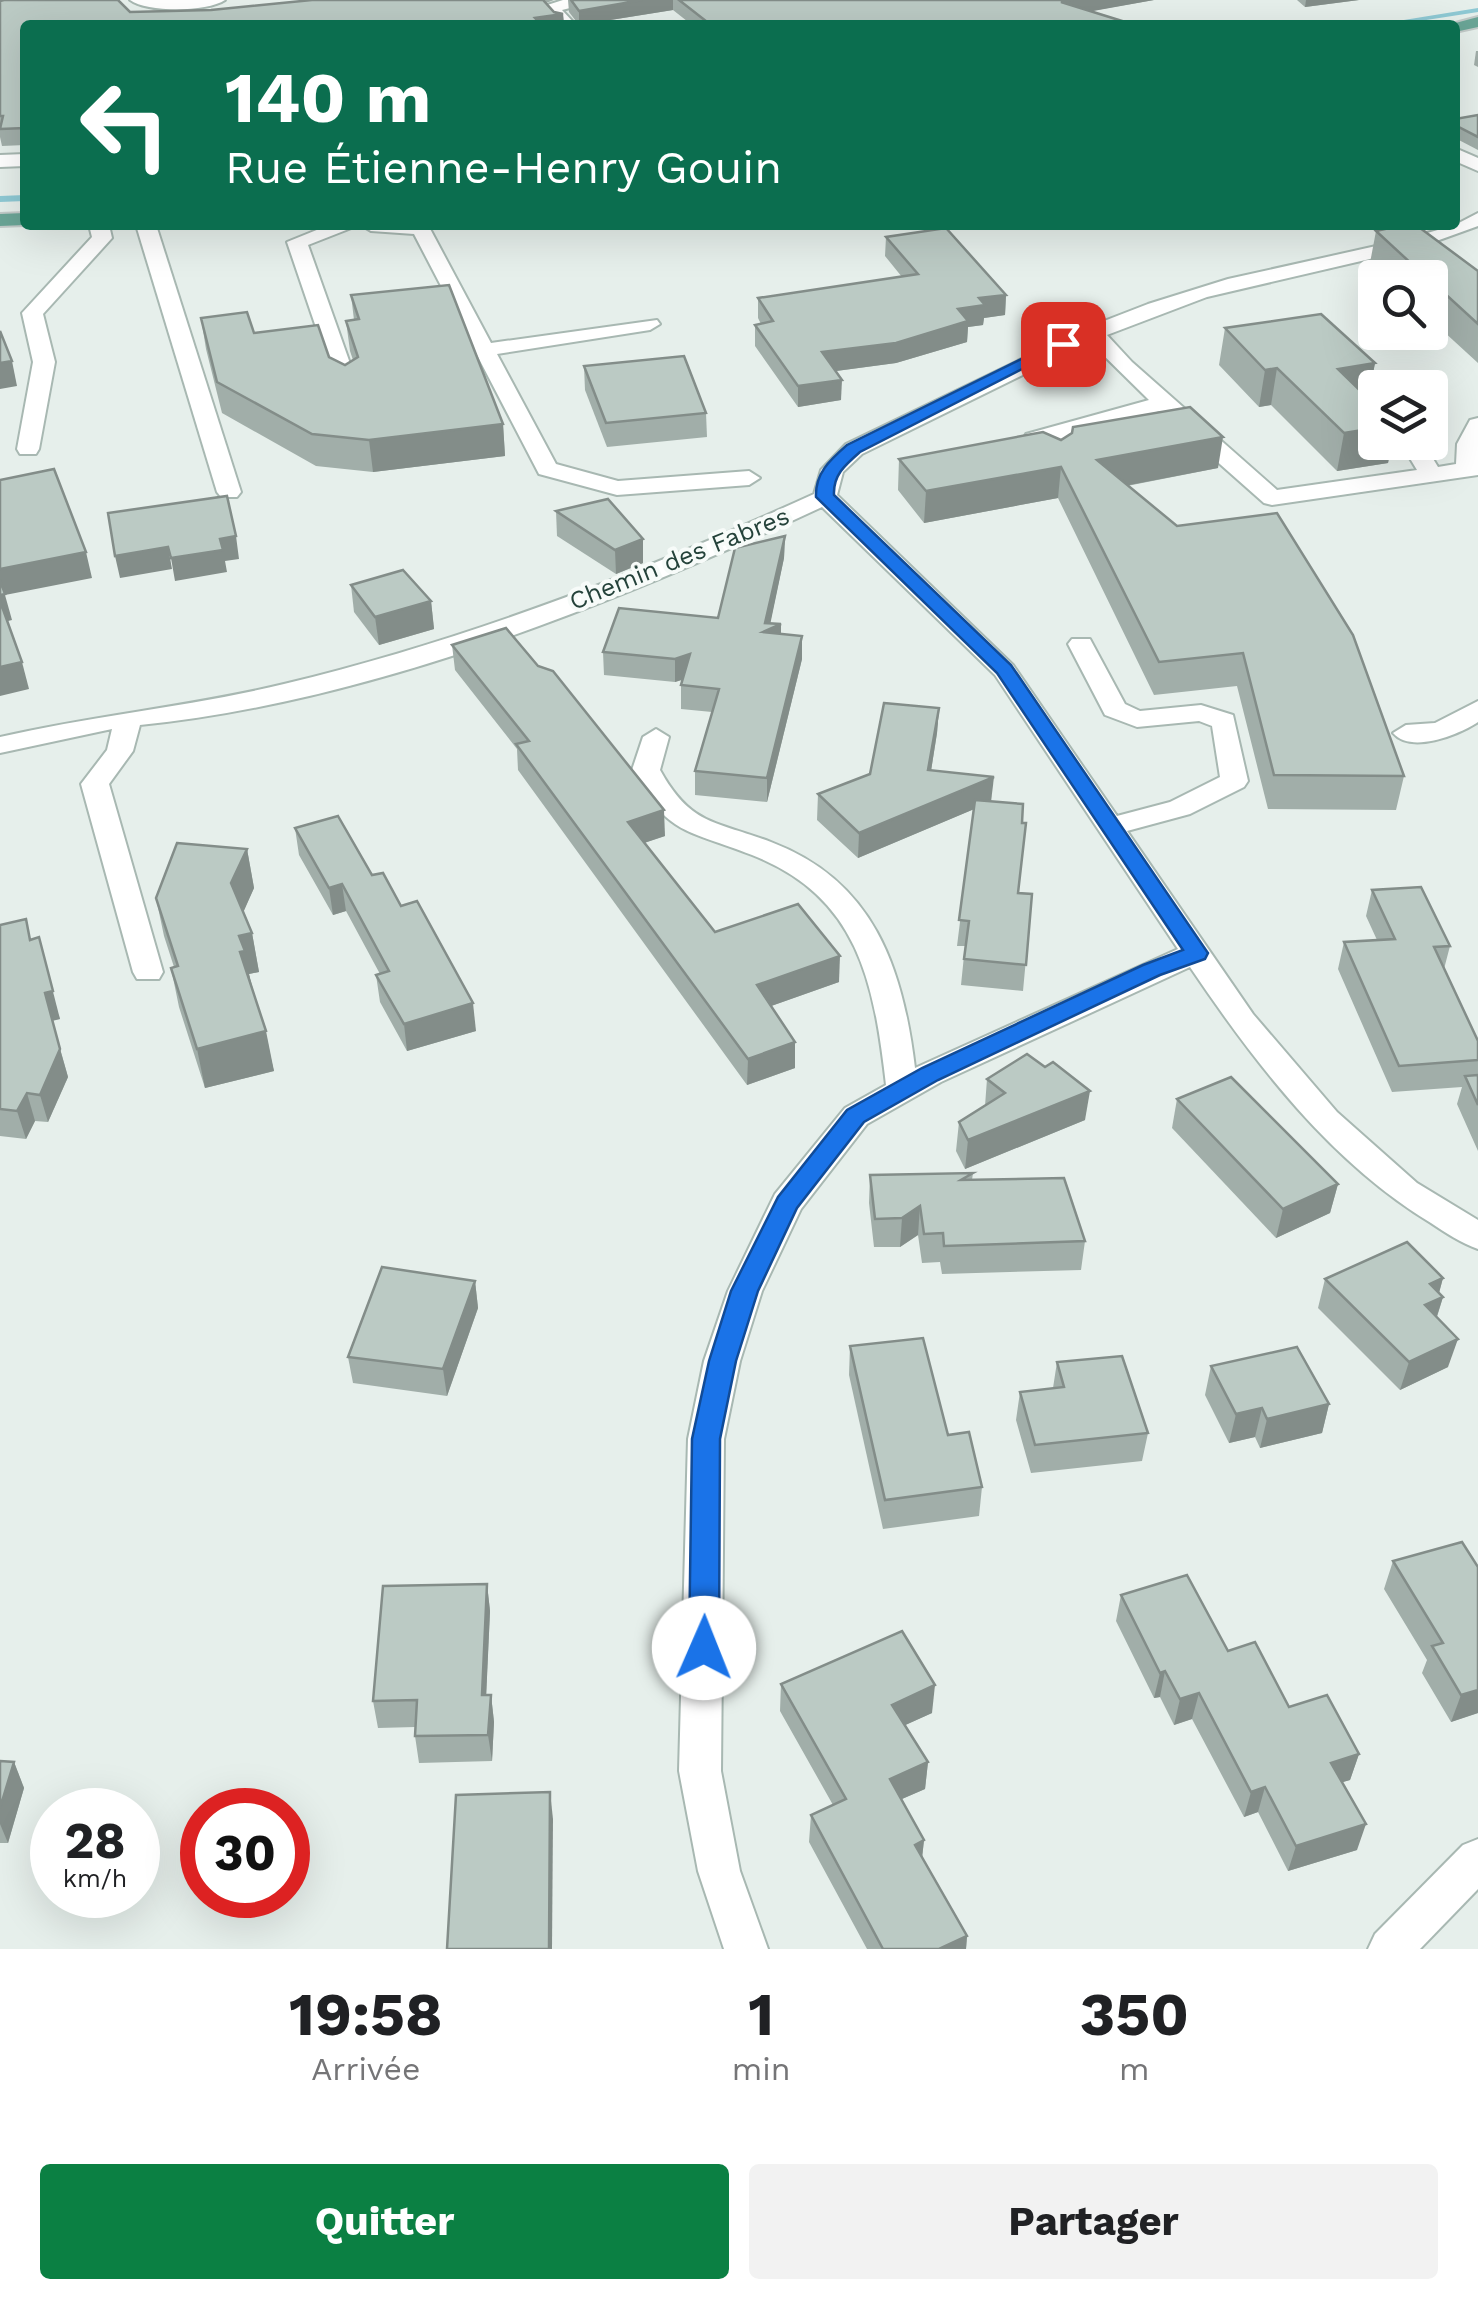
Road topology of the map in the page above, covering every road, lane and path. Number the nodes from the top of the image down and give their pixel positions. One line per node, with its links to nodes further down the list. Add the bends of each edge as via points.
1 (138, 0): 2 (street)
2 (217, 0)
3 (594, 0): 4 (street)
4 (545, 4)
5 (100, 230): 16 (street, via 102,238 32,313 44,362)
6 (148, 230): 22 (street)
7 (334, 230): 13 (street, via 297,242)
8 (421, 230): 12 (street)
9 (1455, 230): 11 (street, Chemin des Fabres, via 1203,292)
10 (650, 324): 12 (street)
11 (1093, 332): 14 (street); 23 (street, Chemin des Fabres, via 854,449 834,466)
12 (485, 350): 21 (street, via 546,469 618,488)
13 (347, 386)
14 (1164, 403): 17 (street, via 1034,439); 20 (street, via 1272,498)
15 (1478, 425): 19 (street, via 1468,444)
16 (28, 448)
17 (1056, 460)
18 (1422, 460): 20 (street)
19 (1473, 468): 20 (street)
20 (1430, 473)
21 (750, 478)
22 (229, 492)
23 (825, 497): 26 (street, Chemin des Fabres, via 708,551 472,638 222,706); 30 (street, via 1004,670)
24 (1081, 644): 30 (street, via 1114,709 1137,719 1201,713 1224,721 1227,736 1234,780 1180,808)
25 (1478, 709): 27 (street, via 1462,724 1432,734)
26 (128, 718): 29 (street, Chemin des Fabres); 32 (street, via 120,751 94,784)
27 (1406, 733)
28 (656, 737): 33 (street, via 646,770 670,808 817,880 863,925 893,1009)
29 (0, 744)
30 (1111, 826): 31 (street)
31 (1197, 953): 33 (street); 34 (street, via 1242,1021 1326,1120 1405,1192)
32 (148, 972)
33 (902, 1090): 36 (street, via 856,1116 787,1204 744,1291 706,1439 700,1772 719,1871)
34 (1478, 1236)
35 (1478, 1860): 37 (street)
36 (746, 1949)
37 (1390, 1949)

